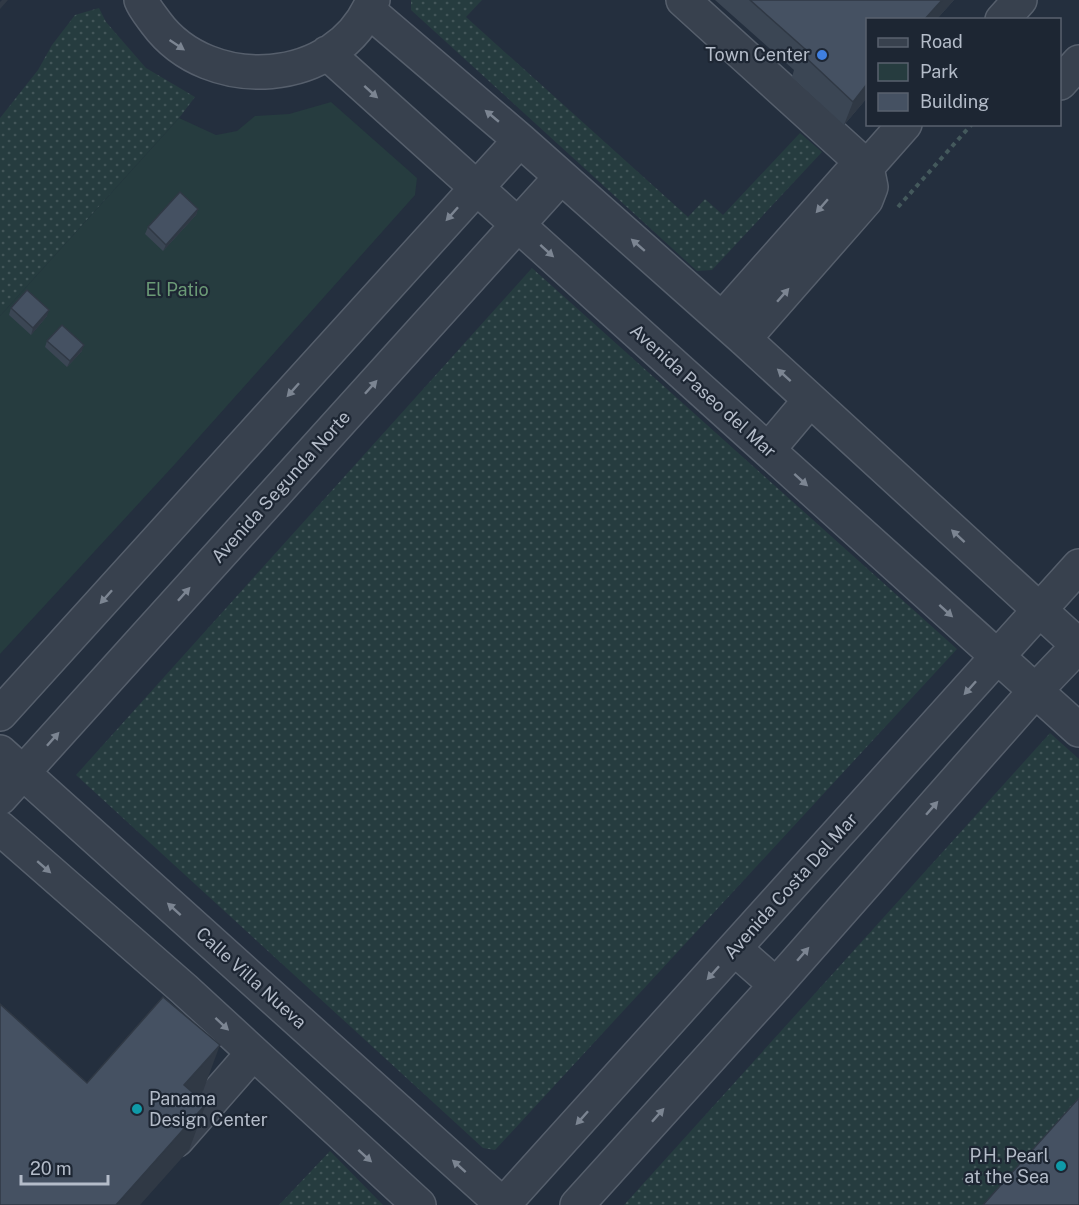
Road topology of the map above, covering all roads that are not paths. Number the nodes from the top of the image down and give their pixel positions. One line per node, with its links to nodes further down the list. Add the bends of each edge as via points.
1 (141, 0): 4 (street, one-way to 4, via 167,38 203,62 244,73 288,71)
2 (682, 0): 7 (street)
3 (371, 6): 4 (street, via 351,35); 6 (street, one-way to 3)
4 (327, 53): 9 (street, Avenida Paseo del Mar, one-way to 9)
5 (903, 126): 7 (street)
6 (520, 140): 8 (street); 9 (street)
7 (864, 164): 11 (street, via 871,187 867,200)
8 (561, 177): 10 (street, Avenida Segunda Norte); 11 (street, one-way to 8)
9 (476, 186): 10 (street, Avenida Paseo del Mar); 19 (street, one-way to 19)
10 (518, 225): 13 (street, Avenida Paseo del Mar, one-way to 13); 21 (street, Avenida Segunda Norte, one-way to 10)
11 (733, 329): 12 (street, one-way to 11)
12 (810, 400): 13 (street); 15 (street, one-way to 12)
13 (768, 450): 17 (street, Avenida Paseo del Mar, one-way to 17)
14 (1079, 566): 15 (street, Avenida Costa Del Mar)
15 (1039, 611): 16 (street); 17 (street, Avenida Costa Del Mar)
16 (1079, 646): 18 (street)
17 (997, 657): 18 (street, Avenida Paseo del Mar); 25 (street, Avenida Costa Del Mar, one-way to 25)
18 (1036, 690): 20 (street, Avenida Paseo del Mar); 26 (street, one-way to 18)
19 (0, 714)
20 (1079, 730)
21 (11, 762): 22 (street, Avenida Segunda Norte); 24 (street, Calle Villa Nueva, one-way to 21)
22 (0, 798)
23 (0, 828): 27 (street, one-way to 27)
24 (219, 949): 27 (street); 31 (street, Calle Villa Nueva, one-way to 24)
25 (735, 949): 26 (street); 31 (street, Avenida Costa Del Mar, one-way to 31)
26 (776, 985): 32 (street, one-way to 26)
27 (183, 989): 28 (street, one-way to 28)
28 (253, 1053): 29 (street); 30 (street, one-way to 30)
29 (177, 1140)
30 (419, 1205)
31 (503, 1205)
32 (577, 1205)

